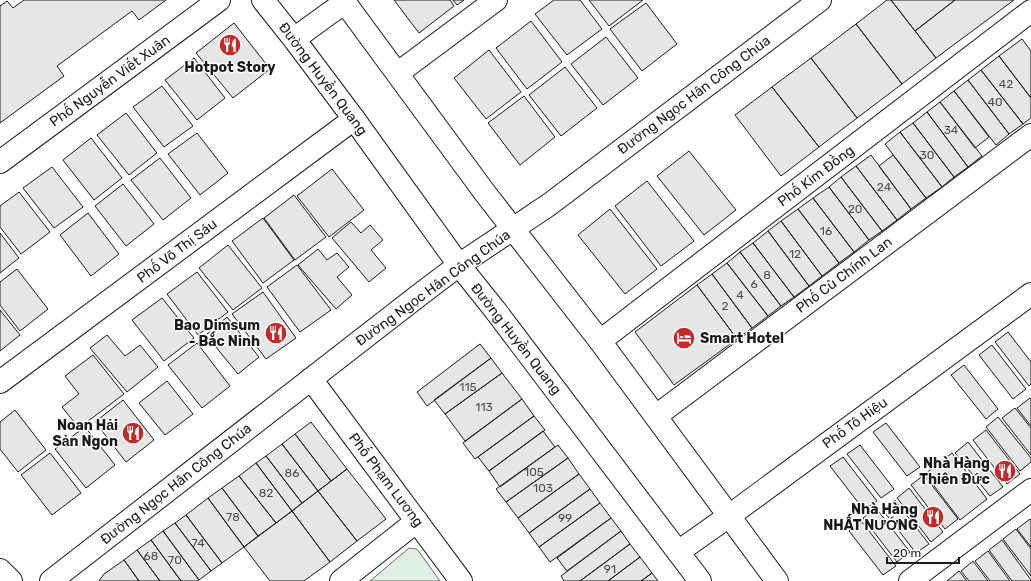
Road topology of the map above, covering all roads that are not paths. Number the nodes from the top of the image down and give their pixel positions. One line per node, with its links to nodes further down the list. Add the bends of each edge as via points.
1 (219, 0): 11 (street, Phố Nguyễn Viết Xuân)
2 (262, 0): 7 (street, Đường Huyền Quang)
3 (496, 0): 8 (street)
4 (820, 0): 12 (street, Đường Ngọc Hân Công Chúa)
5 (344, 1): 7 (street); 8 (street)
6 (1031, 11): 15 (street, Phố Kim Đồng)
7 (294, 39): 9 (street, Đường Huyền Quang)
8 (398, 73): 12 (street)
9 (354, 119): 13 (street, Đường Huyền Quang); 17 (street, Phố Võ Thị Sáu)
10 (1031, 135): 18 (street, Phố Cù Chính Lan)
11 (0, 162)
12 (513, 230): 13 (street, Đường Ngọc Hân Công Chúa); 15 (street)
13 (459, 266): 16 (street, Đường Ngọc Hân Công Chúa); 22 (street, Đường Huyền Quang)
14 (1031, 294): 20 (street, Phố Tô Hiệu)
15 (600, 340): 18 (street)
16 (311, 379): 21 (street, Phố Phạm Lương); 25 (street, Đường Ngọc Hân Công Chúa)
17 (0, 382)
18 (656, 416): 20 (street)
19 (1031, 490): 30 (street)
20 (729, 516): 22 (street, Phố Tô Hiệu); 29 (street)
21 (417, 521): 26 (street); 27 (street, Phố Phạm Lương)
22 (678, 552): 28 (street, Đường Huyền Quang)
23 (0, 570): 24 (street)
24 (11, 581)
25 (51, 581)
26 (341, 581)
27 (461, 581)
28 (700, 581)
29 (777, 581)
30 (910, 581)

